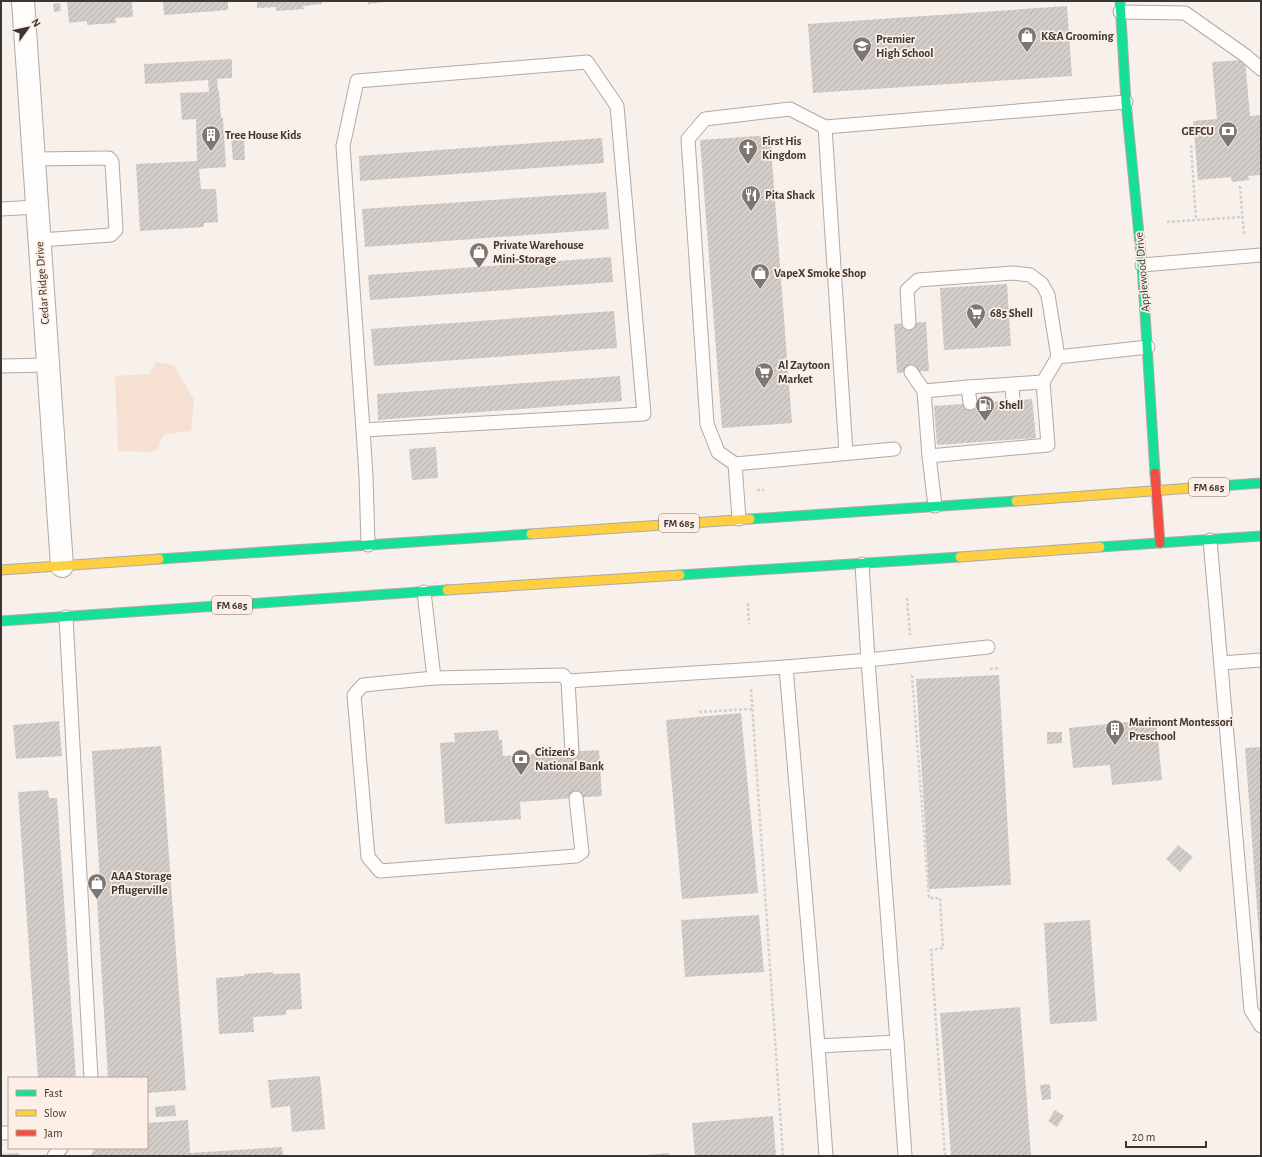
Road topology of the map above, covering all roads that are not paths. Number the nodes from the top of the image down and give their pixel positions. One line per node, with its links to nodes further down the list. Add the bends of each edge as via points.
1 (23, 1): 6 (street, Cedar Ridge Drive)
2 (1120, 6): 3 (lane, via 1185,13); 4 (main road, Applewood Drive)
3 (1261, 69)
4 (1126, 102): 5 (lane); 11 (main road, Applewood Drive)
5 (825, 126): 26 (lane); 28 (lane, via 790,109 705,119 688,139 707,424 718,452)
6 (34, 160): 7 (street, Cedar Ridge Drive); 9 (lane, via 109,158 112,162 116,230 112,235)
7 (37, 207): 8 (lane); 9 (street, Cedar Ridge Drive)
8 (1, 209)
9 (40, 240): 15 (street, Cedar Ridge Drive)
10 (1261, 255): 11 (lane)
11 (1142, 265): 13 (main road, Applewood Drive)
12 (909, 323): 14 (lane, via 907,290 918,280 1013,273 1030,275 1042,284 1048,295)
13 (1148, 347): 14 (lane); 30 (main road, Applewood Drive)
14 (1058, 357): 18 (lane)
15 (48, 365): 16 (lane); 38 (street, Cedar Ridge Drive)
16 (1, 366)
17 (912, 372): 21 (lane)
18 (1043, 382): 19 (lane); 27 (lane, via 1048,445 1016,443 974,447)
19 (1012, 384): 20 (lane); 22 (lane)
20 (968, 387): 21 (lane); 23 (lane)
21 (924, 391): 27 (lane)
22 (1013, 400)
23 (970, 403)
24 (363, 430): 24 (lane, via 343,146 358,81 587,62 617,106 644,414); 36 (lane)
25 (894, 448): 26 (lane)
26 (846, 453): 28 (lane)
27 (929, 456): 31 (lane)
28 (735, 464): 32 (lane)
29 (1261, 483): 30 (main road, FM 685)
30 (1156, 491): 31 (main road, FM 685); 35 (main road, Applewood Drive)
31 (934, 506): 32 (main road, FM 685)
32 (739, 519): 36 (main road, FM 685)
33 (1261, 536): 34 (main road, FM 685)
34 (1210, 540): 35 (main road, FM 685); 46 (lane)
35 (1160, 543): 37 (main road, FM 685)
36 (368, 545): 38 (main road, FM 685)
37 (862, 564): 40 (main road, FM 685); 44 (lane)
38 (62, 566): 39 (main road, FM 685)
39 (1, 570)
40 (424, 592): 41 (main road, FM 685); 48 (lane)
41 (66, 617): 42 (main road, FM 685); 55 (lane)
42 (1, 621)
43 (988, 647): 44 (lane)
44 (868, 660): 47 (lane); 53 (lane)
45 (1261, 660): 46 (lane)
46 (1221, 663): 52 (lane, via 1251,1010)
47 (786, 667): 49 (lane); 54 (lane)
48 (434, 678): 49 (lane, via 563,674); 51 (lane, via 363,685 354,695 368,857 380,871 576,856 582,852)
49 (568, 681): 50 (lane)
50 (572, 752)
51 (576, 798)
52 (1261, 1026)
53 (897, 1042): 54 (lane); 57 (lane)
54 (818, 1046): 56 (lane)
55 (91, 1077)
56 (826, 1156)
57 (905, 1156)

